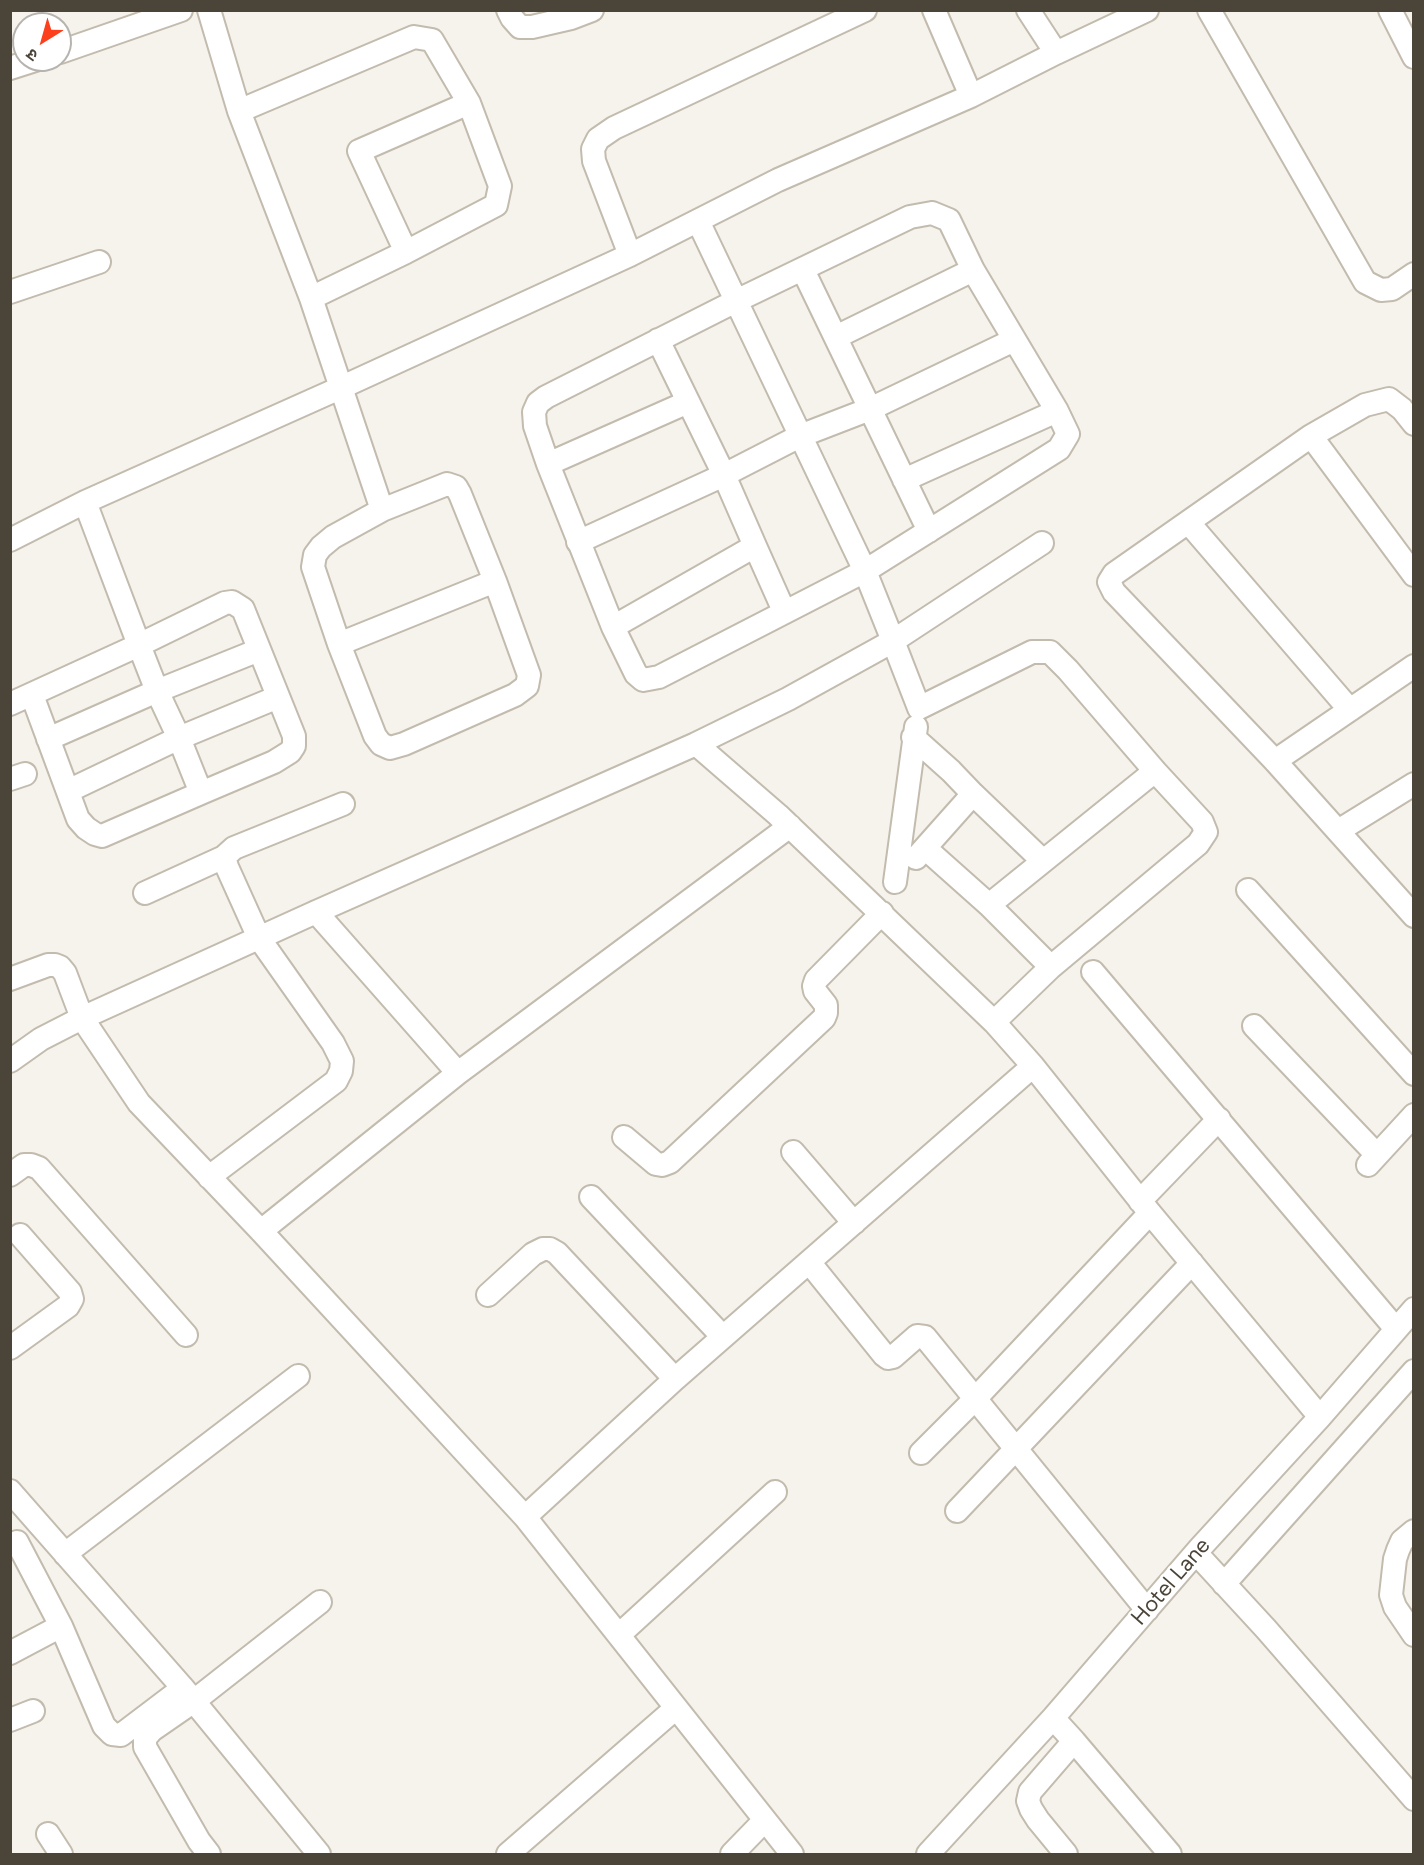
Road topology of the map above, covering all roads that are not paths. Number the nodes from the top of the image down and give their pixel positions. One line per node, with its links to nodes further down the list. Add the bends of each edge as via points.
1 (181, 10): 11 (street)
2 (209, 10): 16 (street)
3 (508, 10): 10 (street, via 520,27)
4 (865, 10): 19 (street, via 614,128 598,140 593,149 594,160)
5 (934, 10): 14 (street)
6 (1028, 10): 12 (street)
7 (1147, 10): 12 (street)
8 (1209, 10): 23 (street, via 1365,282 1381,290 1392,288)
9 (1390, 10): 13 (street)
10 (577, 13)
11 (72, 48)
12 (1056, 53): 14 (street)
13 (1413, 57)
14 (971, 96): 17 (street, via 778,180)
15 (469, 103): 16 (street, via 432,40 414,37); 18 (street, via 500,186 496,205); 18 (street, via 359,151)
16 (239, 111): 25 (street)
17 (698, 221): 19 (street); 26 (street)
18 (406, 252): 25 (street)
19 (630, 255): 30 (street)
20 (99, 262): 24 (street)
21 (803, 270): 22 (street, via 910,217 932,213 949,220); 26 (street); 27 (street)
22 (973, 270): 27 (street); 29 (street)
23 (1413, 274)
24 (10, 292)
25 (311, 298): 30 (street)
26 (736, 301): 28 (street); 35 (street)
27 (836, 338): 32 (street)
28 (658, 340): 31 (street); 37 (street, via 538,403 535,426)
29 (1014, 340): 32 (street); 33 (street)
30 (340, 388): 40 (street); 41 (street)
31 (688, 402): 37 (street); 38 (street)
32 (870, 409): 35 (street); 39 (street)
33 (1057, 411): 39 (street); 43 (street, via 1068,434 1059,449)
34 (1413, 423): 36 (street, via 1389,399 1365,405)
35 (800, 436): 38 (street); 48 (street)
36 (1311, 436): 42 (street); 49 (street)
37 (548, 464): 45 (street)
38 (724, 475): 45 (street); 47 (street)
39 (904, 480): 43 (street)
40 (85, 502): 44 (street); 55 (street)
41 (382, 510): 50 (street, via 447,484 456,487); 54 (street, via 333,537 315,555 313,567)
42 (1188, 522): 63 (street); 68 (street, via 1108,582)
43 (929, 531): 48 (street)
44 (10, 540)
45 (578, 542): 52 (street)
46 (1042, 543): 53 (street)
47 (755, 546): 51 (street); 52 (street)
48 (865, 571): 51 (street); 53 (street)
49 (1413, 575)
50 (495, 581): 54 (street); 54 (street, via 529,675 527,686 515,695 404,744 390,748 375,736)
51 (784, 611): 52 (street, via 652,680 643,680 636,674)
52 (613, 627)
53 (893, 641): 62 (street); 67 (street)
54 (339, 644)
55 (139, 645): 56 (street, via 232,602 243,609); 58 (street); 59 (street)
56 (259, 650): 58 (street); 60 (street)
57 (1413, 666): 63 (street)
58 (157, 691): 65 (street); 66 (street)
59 (32, 695): 61 (street); 66 (street)
60 (278, 697): 65 (street); 72 (street, via 294,736 290,752)
61 (10, 704)
62 (919, 708): 64 (street); 69 (street, via 1032,652 1050,652)
63 (1350, 710): 68 (street)
64 (913, 737): 73 (street); 80 (street)
65 (179, 738): 71 (street); 72 (street)
66 (48, 739): 71 (street)
67 (696, 744): 75 (street); 85 (street)
68 (1275, 761): 76 (street)
69 (1155, 771): 79 (street); 88 (street, via 1202,822 1206,832 1198,844)
70 (1413, 784): 76 (street)
71 (68, 790): 72 (street, via 78,819 102,836)
72 (201, 793)
73 (973, 794): 77 (street); 79 (street)
74 (343, 804): 78 (street, via 234,848)
75 (790, 826): 84 (street); 96 (street)
76 (1338, 831): 86 (street)
77 (925, 848): 80 (street); 83 (street)
78 (224, 857): 82 (street); 87 (street)
79 (1043, 861): 83 (street)
80 (895, 882): 84 (street)
81 (1248, 890): 97 (street)
82 (145, 893)
83 (989, 905): 88 (street)
84 (878, 910): 92 (street); 100 (street, via 816,980 815,992 826,1005 824,1018 670,1161 656,1164)
85 (316, 912): 87 (street); 96 (street)
86 (1413, 916)
87 (259, 938): 91 (street); 103 (street, via 333,1042 342,1061 341,1071 336,1081)
88 (1051, 967): 92 (street)
89 (1094, 972): 99 (street)
90 (10, 979): 91 (street, via 55,964 65,973)
91 (82, 1018): 94 (street); 103 (street, via 139,1103)
92 (994, 1022): 95 (street)
93 (1254, 1026): 98 (street, via 1372,1160)
94 (10, 1061)
95 (1033, 1066): 105 (street); 106 (street)
96 (458, 1073): 107 (street)
97 (1413, 1074)
98 (1413, 1115)
99 (1219, 1119): 105 (street); 113 (street)
100 (624, 1137)
101 (794, 1152): 106 (street)
102 (10, 1175): 114 (street, via 24,1165 39,1168)
103 (209, 1177): 107 (street)
104 (591, 1197): 115 (street)
105 (1145, 1207): 110 (street); 120 (street)
106 (854, 1223): 109 (street)
107 (261, 1231): 127 (street)
108 (20, 1235): 116 (street, via 72,1299)
109 (809, 1262): 115 (street); 120 (street, via 884,1355 893,1357 917,1336 925,1337)
110 (1192, 1263): 121 (street); 122 (street)
111 (488, 1295): 119 (street, via 533,1254 550,1248)
112 (1413, 1309): 113 (street, Hotel Lane)
113 (1396, 1329): 121 (street, Hotel Lane)
114 (186, 1335)
115 (723, 1337): 119 (street)
116 (10, 1348)
117 (1413, 1371): 132 (street)
118 (298, 1376): 131 (street)
119 (675, 1379): 127 (street)
120 (975, 1399): 122 (street); 123 (street)
121 (1320, 1417): 132 (street, Hotel Lane)
122 (1016, 1448): 126 (street); 134 (street)
123 (921, 1453)
124 (10, 1491): 128 (street)
125 (775, 1492): 136 (street)
126 (957, 1511)
127 (525, 1517): 136 (street)
128 (37, 1523): 130 (street); 131 (street)
129 (1413, 1531): 137 (street, via 1398,1550 1391,1596)
130 (14, 1544): 135 (street)
131 (65, 1554): 139 (street)
132 (1210, 1568): 134 (street, Hotel Lane); 144 (street)
133 (320, 1602): 139 (street)
134 (1147, 1610): 143 (street, Hotel Lane)
135 (61, 1626): 138 (street); 139 (street, via 104,1726 112,1734 121,1735)
136 (619, 1635): 140 (street)
137 (1413, 1635)
138 (10, 1653)
139 (188, 1694): 149 (street, via 145,1738 145,1747); 150 (street)
140 (676, 1708): 145 (street); 151 (street)
141 (33, 1711): 142 (street)
142 (10, 1720)
143 (1064, 1730): 147 (street, Hotel Lane); 154 (street, via 1030,1792 1029,1801 1030,1809); 155 (street)
144 (1413, 1799)
145 (765, 1820): 152 (street); 153 (street)
146 (48, 1834): 148 (street)
147 (936, 1851)
148 (61, 1854)
149 (209, 1854)
150 (319, 1854)
151 (508, 1854)
152 (732, 1854)
153 (792, 1854)
154 (1066, 1854)
155 (1170, 1854)

